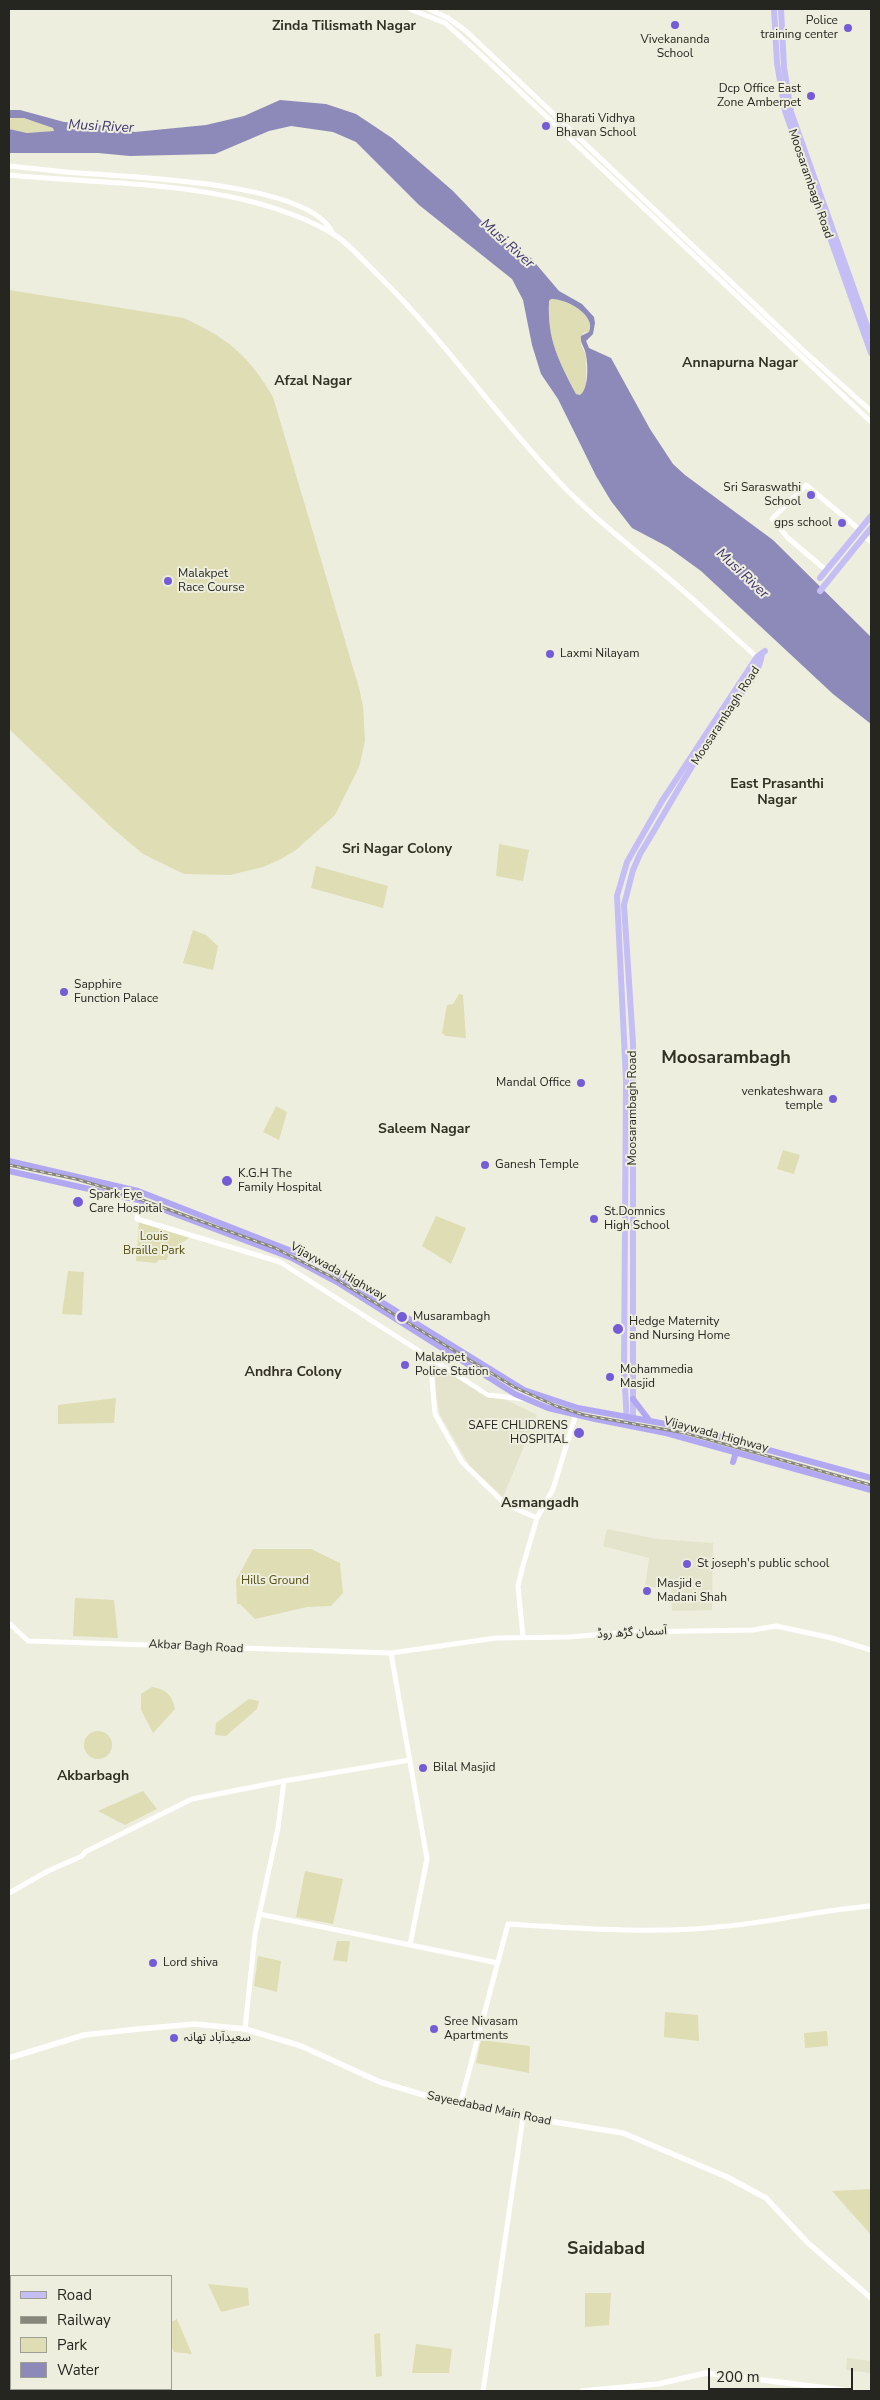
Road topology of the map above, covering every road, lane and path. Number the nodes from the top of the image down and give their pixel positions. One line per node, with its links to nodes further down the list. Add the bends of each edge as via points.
1 (410, 9): 11 (street, via 445,23 480,54)
2 (429, 9): 10 (street, via 466,31)
3 (774, 9): 9 (main road, Moosarambagh Road, via 777,63 785,111)
4 (781, 9): 8 (main road, Moosarambagh Road, via 784,66 791,112)
5 (9, 166): 7 (street, via 178,179 235,189 314,213)
6 (9, 175): 7 (street, via 187,190 257,203)
7 (332, 233): 19 (street, via 402,298 525,445 581,504)
8 (871, 337)
9 (871, 352)
10 (871, 411)
11 (871, 422)
12 (871, 516): 14 (main road)
13 (871, 528): 14 (main road)
14 (862, 533): 15 (street); 16 (main road); 16 (street, via 806,485 772,519 788,538); 18 (main road)
15 (871, 542)
16 (826, 570): 17 (main road)
17 (820, 578)
18 (820, 591)
19 (761, 656): 27 (main road, Moosarambagh Road, via 750,682 727,712 640,854 625,898 633,1043); 29 (main road, Moosarambagh Road, via 662,801 627,862 617,896 626,1071)
20 (9, 1160): 23 (highway, Vijaywada Highway, via 138,1191 289,1249)
21 (9, 1171): 22 (highway, Vijaywada Highway)
22 (138, 1200): 24 (highway, Vijaywada Highway, via 284,1255); 25 (street, via 137,1219 280,1262)
23 (327, 1268): 24 (highway); 29 (highway, Vijaywada Highway, via 524,1390 578,1408)
24 (323, 1275): 26 (highway, Vijaywada Highway)
25 (430, 1356): 26 (street, via 488,1395); 39 (street, via 435,1414 462,1462 505,1504)
26 (527, 1399): 28 (highway, Vijaywada Highway)
27 (633, 1399): 30 (main road, Moosarambagh Road); 31 (highway)
28 (576, 1414): 32 (highway, Vijaywada Highway); 39 (street, via 553,1489)
29 (626, 1416): 30 (highway, Vijaywada Highway); 32 (main road, Moosarambagh Road)
30 (634, 1417): 31 (highway, Vijaywada Highway); 32 (main road, Moosarambagh Road)
31 (649, 1420): 34 (highway, Vijaywada Highway)
32 (630, 1425): 33 (highway, Vijaywada Highway)
33 (736, 1452): 35 (highway); 36 (highway, Vijaywada Highway)
34 (806, 1460): 36 (highway); 37 (highway, Vijaywada Highway)
35 (733, 1462)
36 (800, 1470): 38 (highway, Vijaywada Highway)
37 (871, 1478)
38 (871, 1490)
39 (537, 1518): 41 (street, via 518,1586)
40 (9, 1623): 43 (street, Akbar Bagh Road, via 28,1641)
41 (523, 1637): 42 (street, آسمان گڑھ روڈ, via 753,1630 776,1626); 43 (street, آسمان گڑھ روڈ)
42 (871, 1650)
43 (391, 1653): 44 (street)
44 (410, 1760): 45 (street); 49 (street, via 427,1859)
45 (284, 1781): 46 (street, via 192,1799); 48 (street, via 278,1828)
46 (9, 1893)
47 (871, 1906): 50 (street, via 666,1931 508,1924)
48 (259, 1914): 49 (street); 51 (street)
49 (410, 1945): 50 (street)
50 (498, 1963): 53 (street)
51 (245, 2029): 52 (main road, Sayeedabad Main Road, via 195,2024 139,2029 84,2036); 53 (main road, Sayeedabad Main Road, via 301,2046 380,2082)
52 (9, 2058)
53 (460, 2105): 54 (main road, Sayeedabad Main Road)
54 (523, 2117): 55 (main road, Sayeedabad Main Road, via 623,2133 766,2198 808,2242); 56 (street)
55 (871, 2298)
56 (483, 2391)
57 (582, 2391): 58 (main road, via 658,2384 706,2373)
58 (851, 2391)

